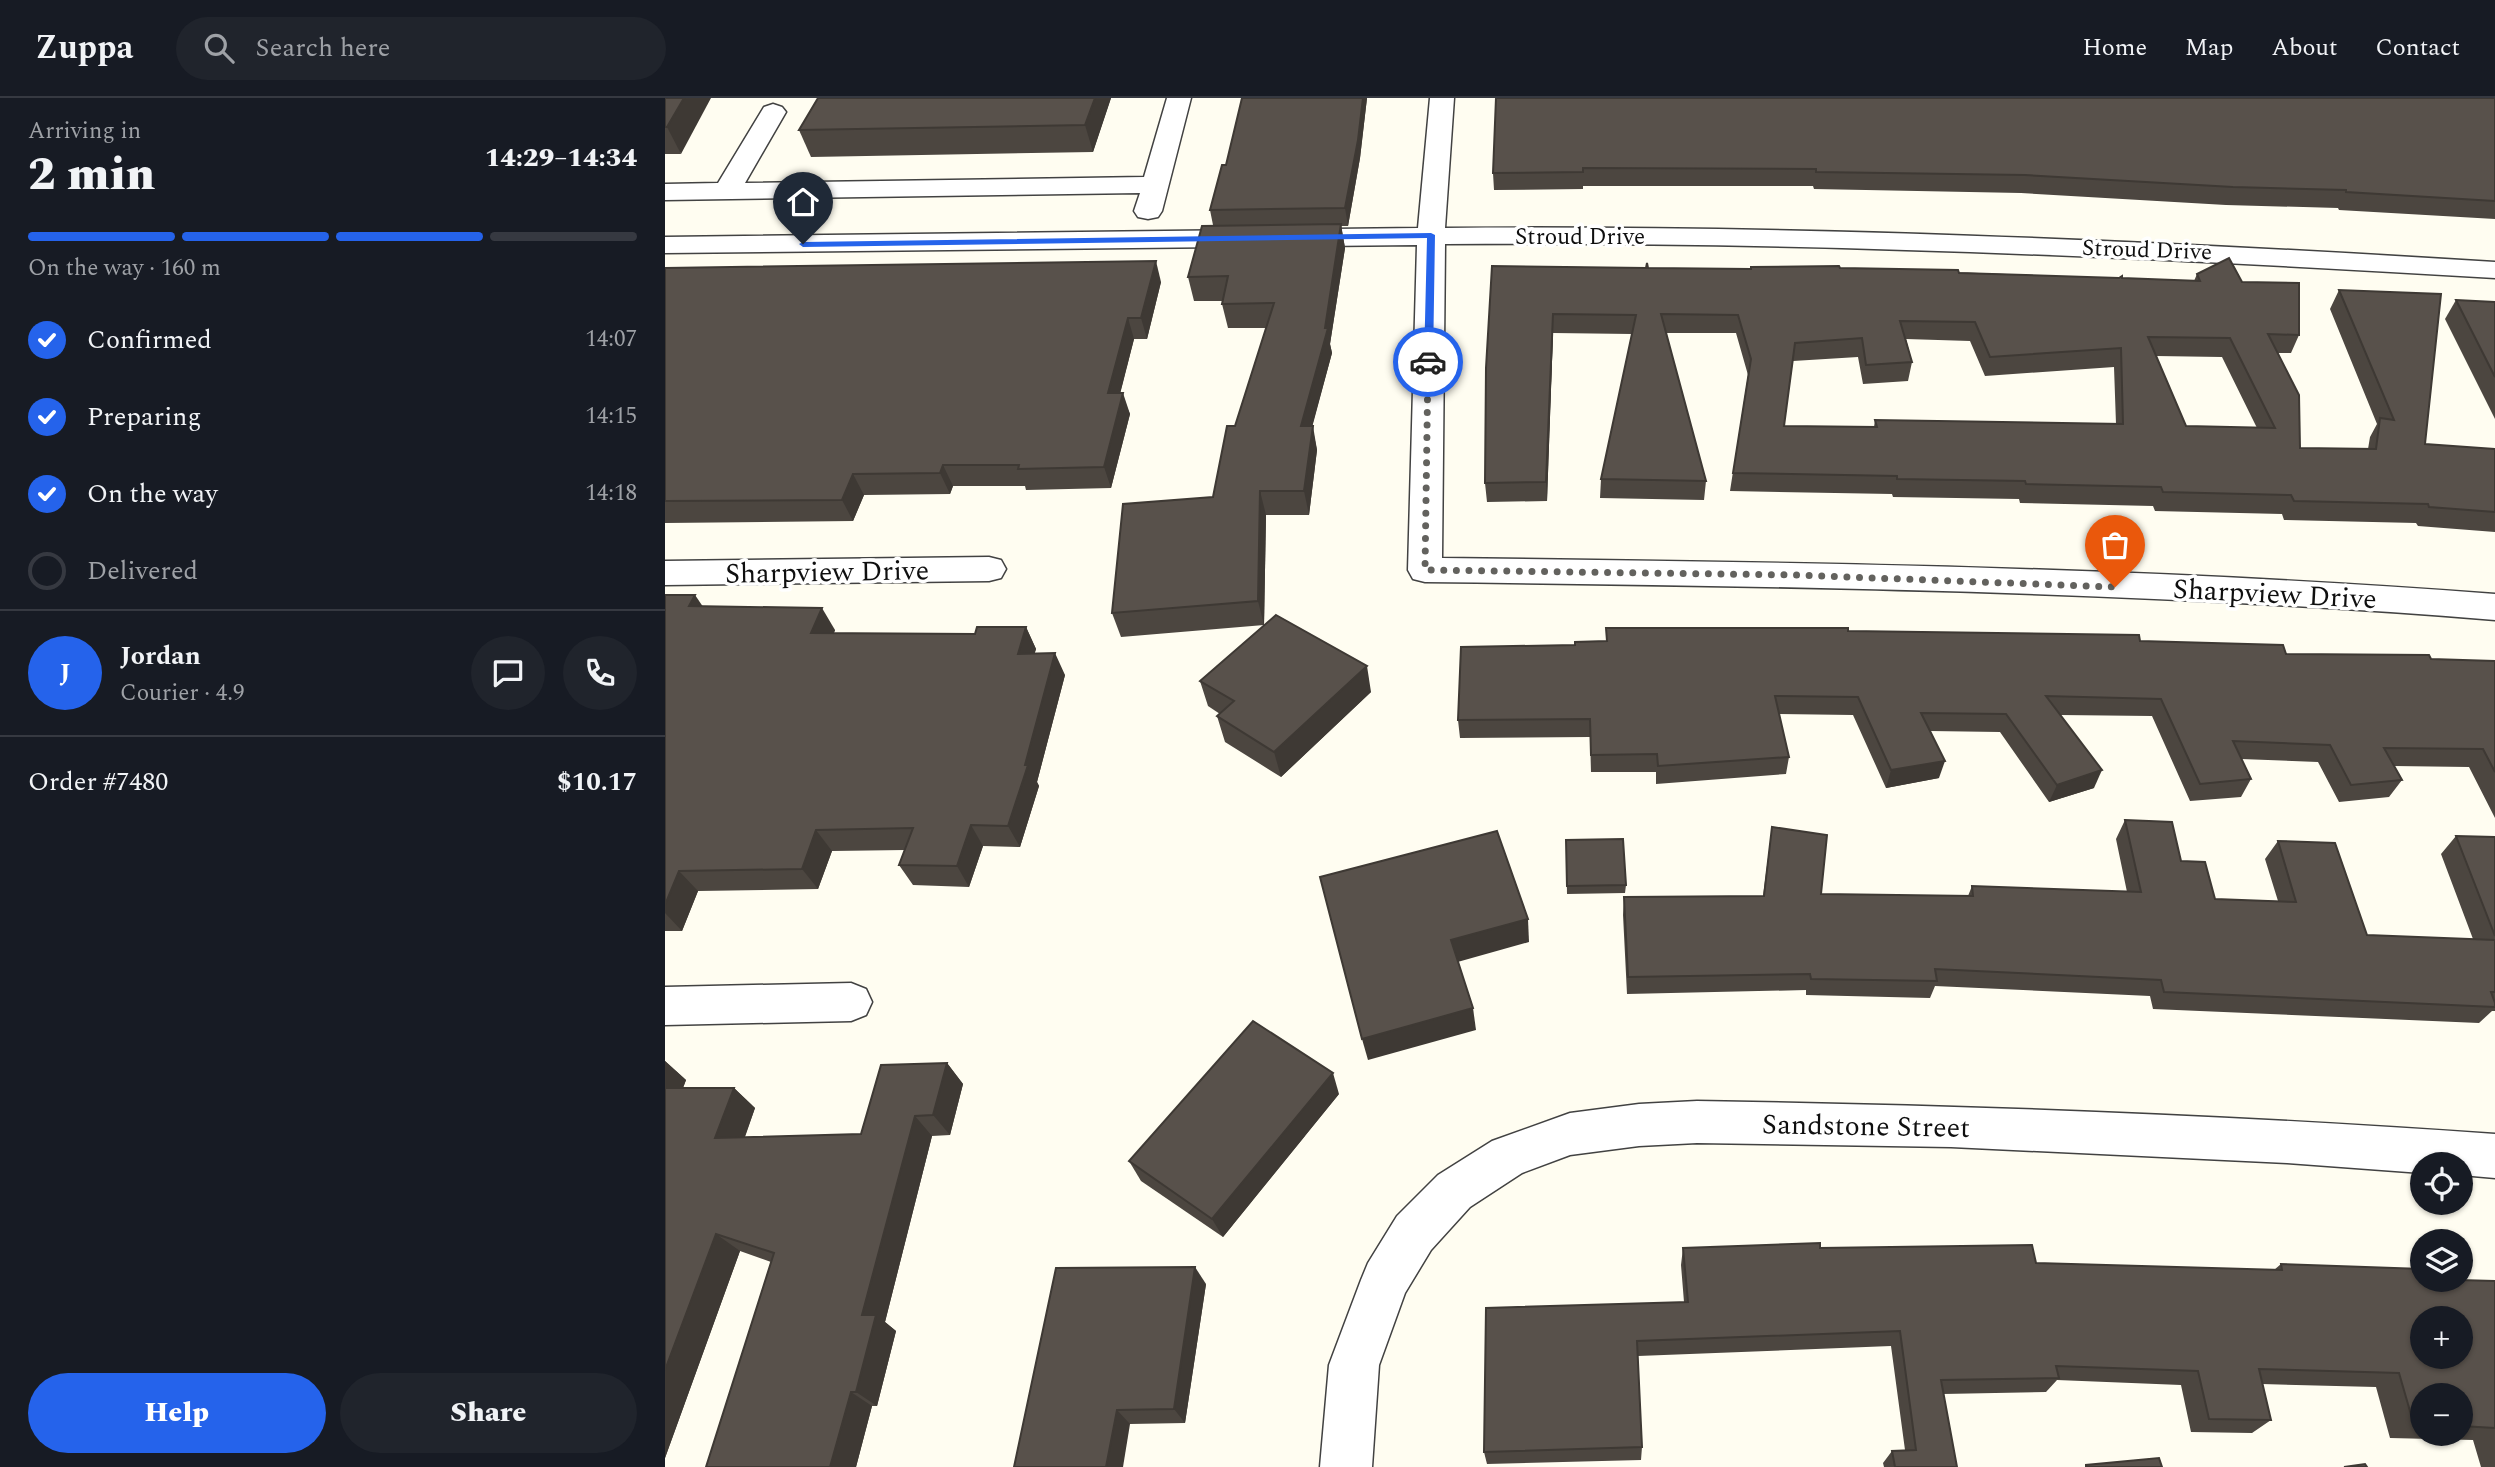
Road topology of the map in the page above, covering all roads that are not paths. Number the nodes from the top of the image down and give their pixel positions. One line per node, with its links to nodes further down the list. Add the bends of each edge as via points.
1 (1179, 98): 4 (street)
2 (1442, 98): 7 (street)
3 (773, 112): 6 (street)
4 (1156, 185): 6 (street); 8 (street)
5 (665, 192): 6 (street)
6 (726, 192)
7 (1431, 235): 8 (street, Stroud Drive); 10 (street, Stroud Drive, via 1737,236 2151,248); 13 (street, Sharpview Drive, via 1425,570 1794,575 2356,596)
8 (1140, 239): 9 (street, Stroud Drive)
9 (665, 245)
10 (2495, 270)
11 (989, 569): 12 (street, Sharpview Drive)
12 (665, 573)
13 (2495, 607)
14 (851, 1002): 15 (street)
15 (665, 1006)
16 (2495, 1156): 17 (street, Sandstone Street, via 2287,1141 1938,1126 1697,1122 1570,1134 1508,1156 1454,1191 1414,1233 1385,1280 1354,1365)
17 (1346, 1467)

